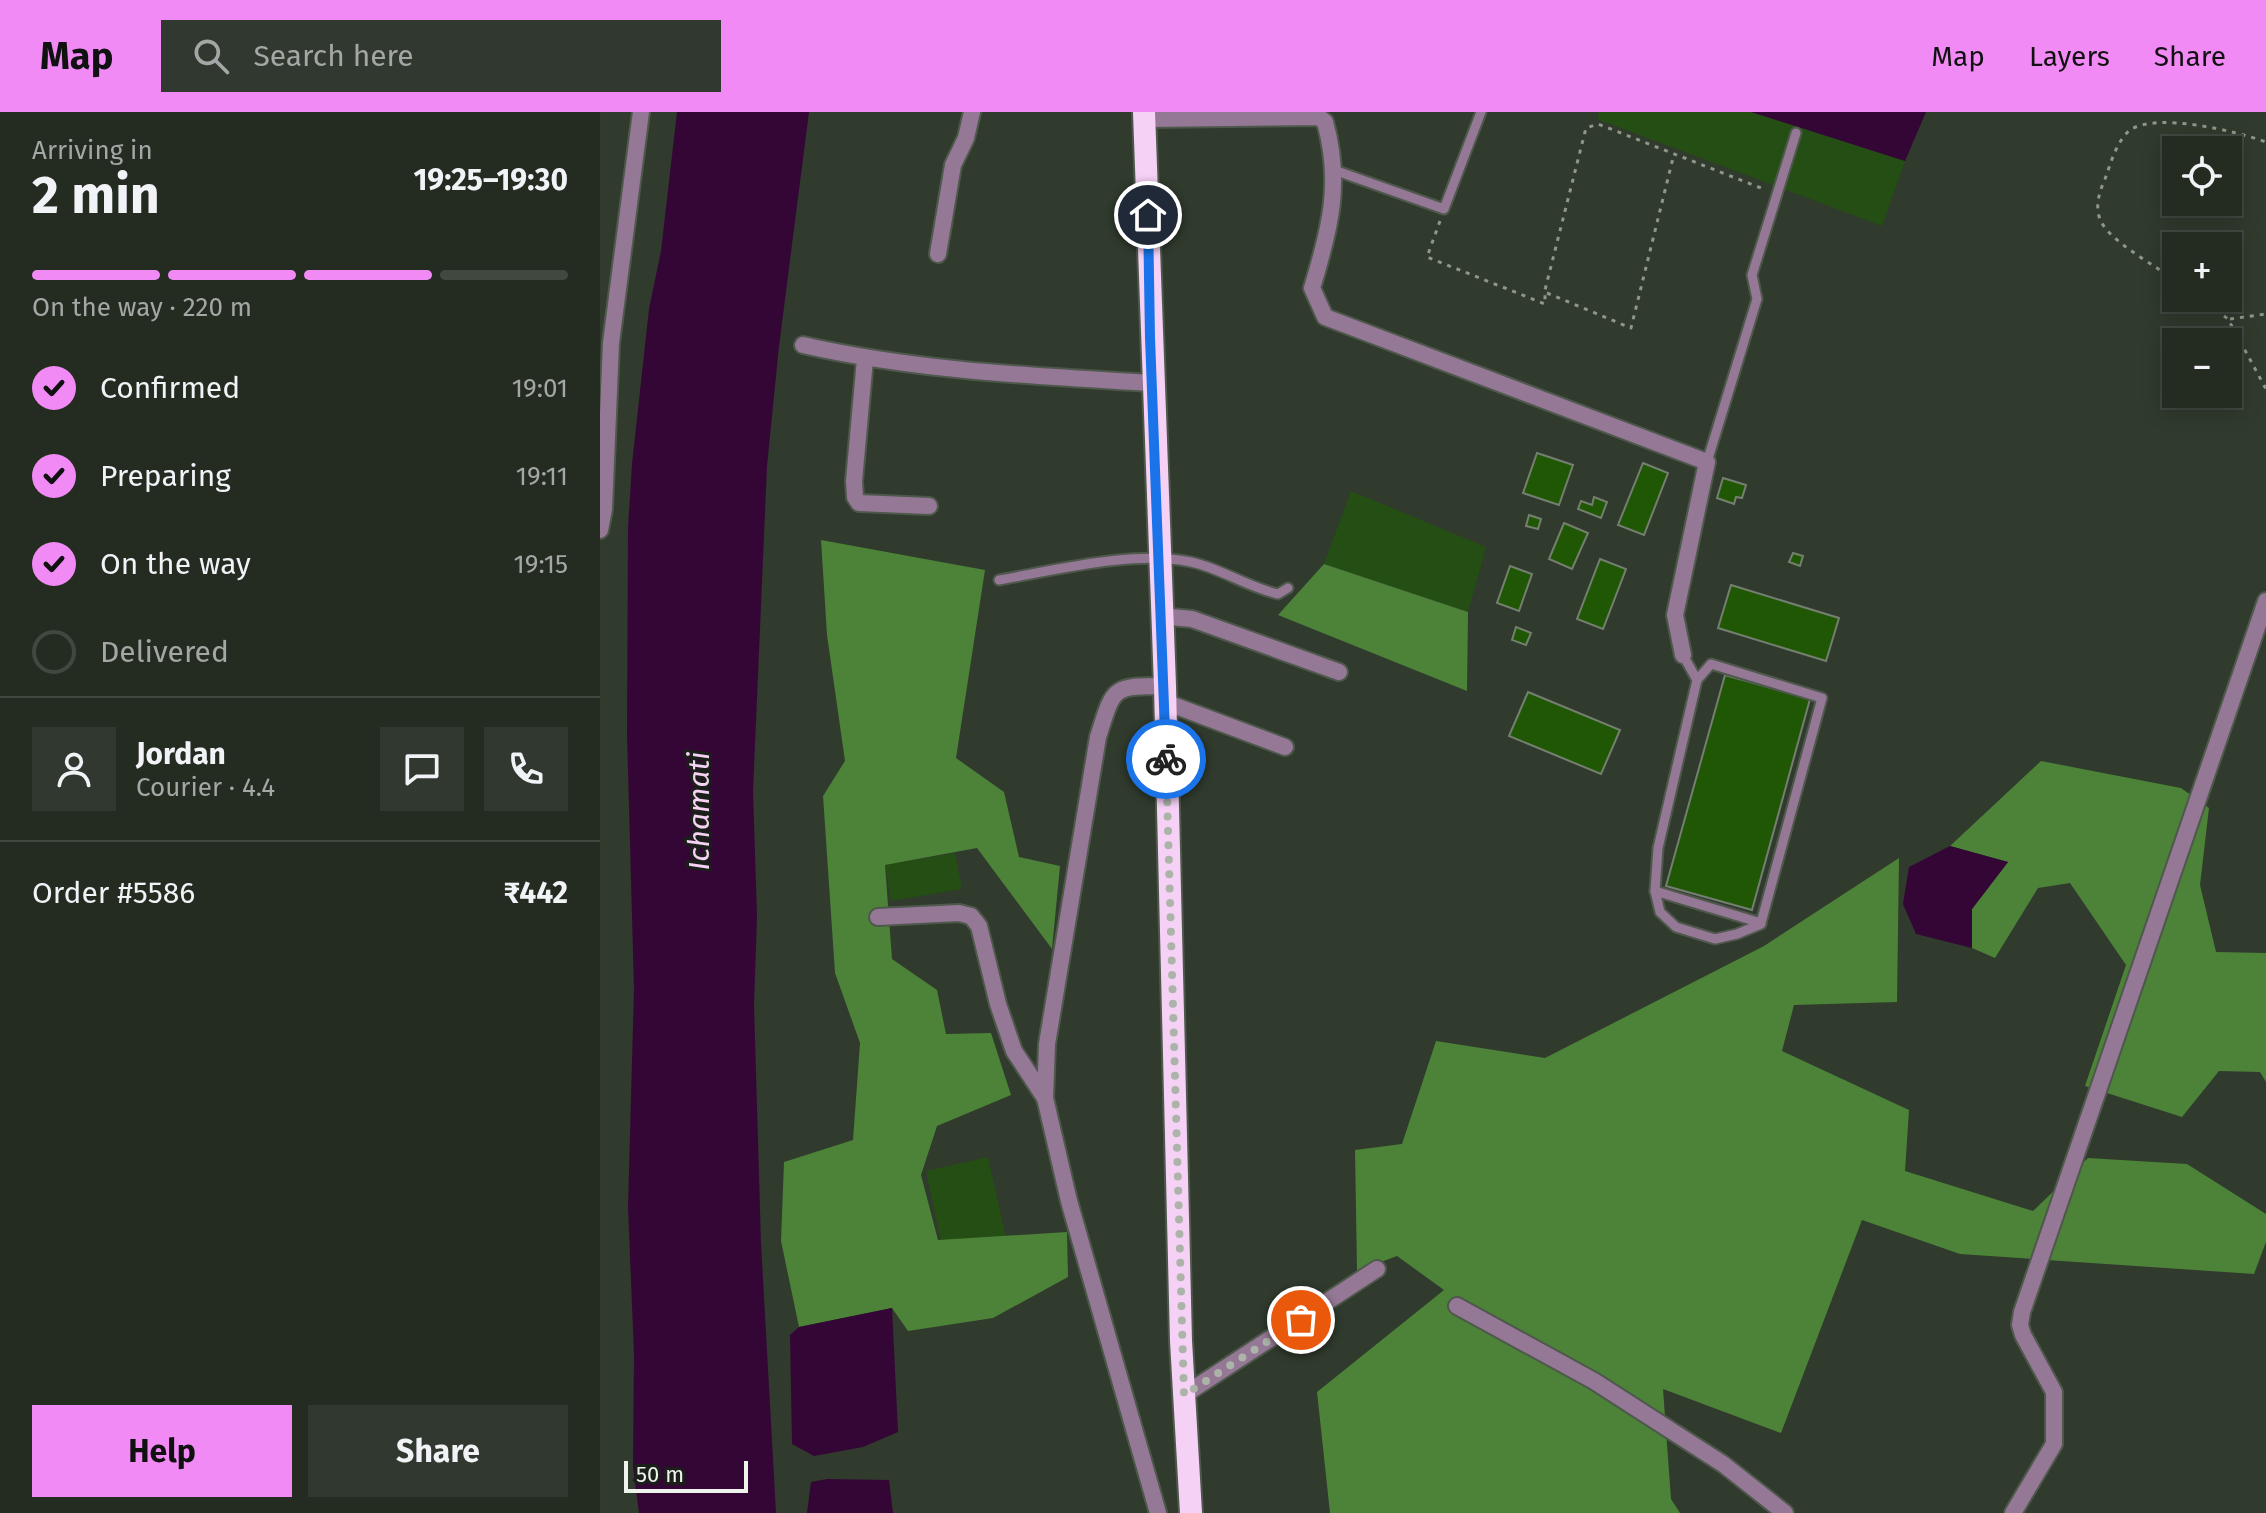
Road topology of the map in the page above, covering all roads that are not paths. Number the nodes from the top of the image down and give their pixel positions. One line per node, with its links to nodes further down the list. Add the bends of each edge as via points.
1 (641, 112): 13 (street, via 611,343)
2 (972, 112): 7 (street, via 953,165)
3 (1481, 112): 6 (lane, via 1444,209)
4 (1144, 116): 6 (street, via 1319,117 1325,122); 10 (highway)
5 (1796, 133): 11 (lane, via 1752,275 1757,299)
6 (1334, 170): 11 (street, via 1329,231 1312,288 1325,317)
7 (938, 254)
8 (803, 345): 9 (street)
9 (865, 359): 10 (street); 12 (street, via 855,497 872,505)
10 (1152, 383): 14 (highway)
11 (1707, 462): 19 (street, via 1675,615)
12 (929, 506)
13 (600, 530)
14 (1158, 558): 15 (lane); 16 (lane, via 1193,562 1255,589 1278,594); 18 (highway)
15 (999, 580)
16 (1288, 588)
17 (2266, 601): 34 (street, via 2022,1312 2023,1335 2054,1392 2054,1444)
18 (1160, 616): 20 (street, via 1192,619); 22 (highway)
19 (1683, 655): 21 (lane)
20 (1339, 672)
21 (1697, 680): 24 (lane, via 1658,848); 26 (lane, via 1711,664 1822,698)
22 (1165, 694): 23 (street); 27 (street, via 1126,686 1115,693 1098,737 1047,1044); 30 (highway)
23 (1285, 747)
24 (1655, 891): 26 (lane); 26 (lane, via 1660,912 1676,927 1715,939)
25 (878, 917): 27 (street, via 971,916 979,926 1014,1051)
26 (1761, 923)
27 (1045, 1098): 31 (street)
28 (1377, 1269): 30 (street)
29 (1457, 1306): 33 (street, via 1594,1381 1723,1464)
30 (1184, 1395): 32 (highway)
31 (1158, 1513)
32 (1191, 1513)
33 (1785, 1513)
34 (2013, 1513)

